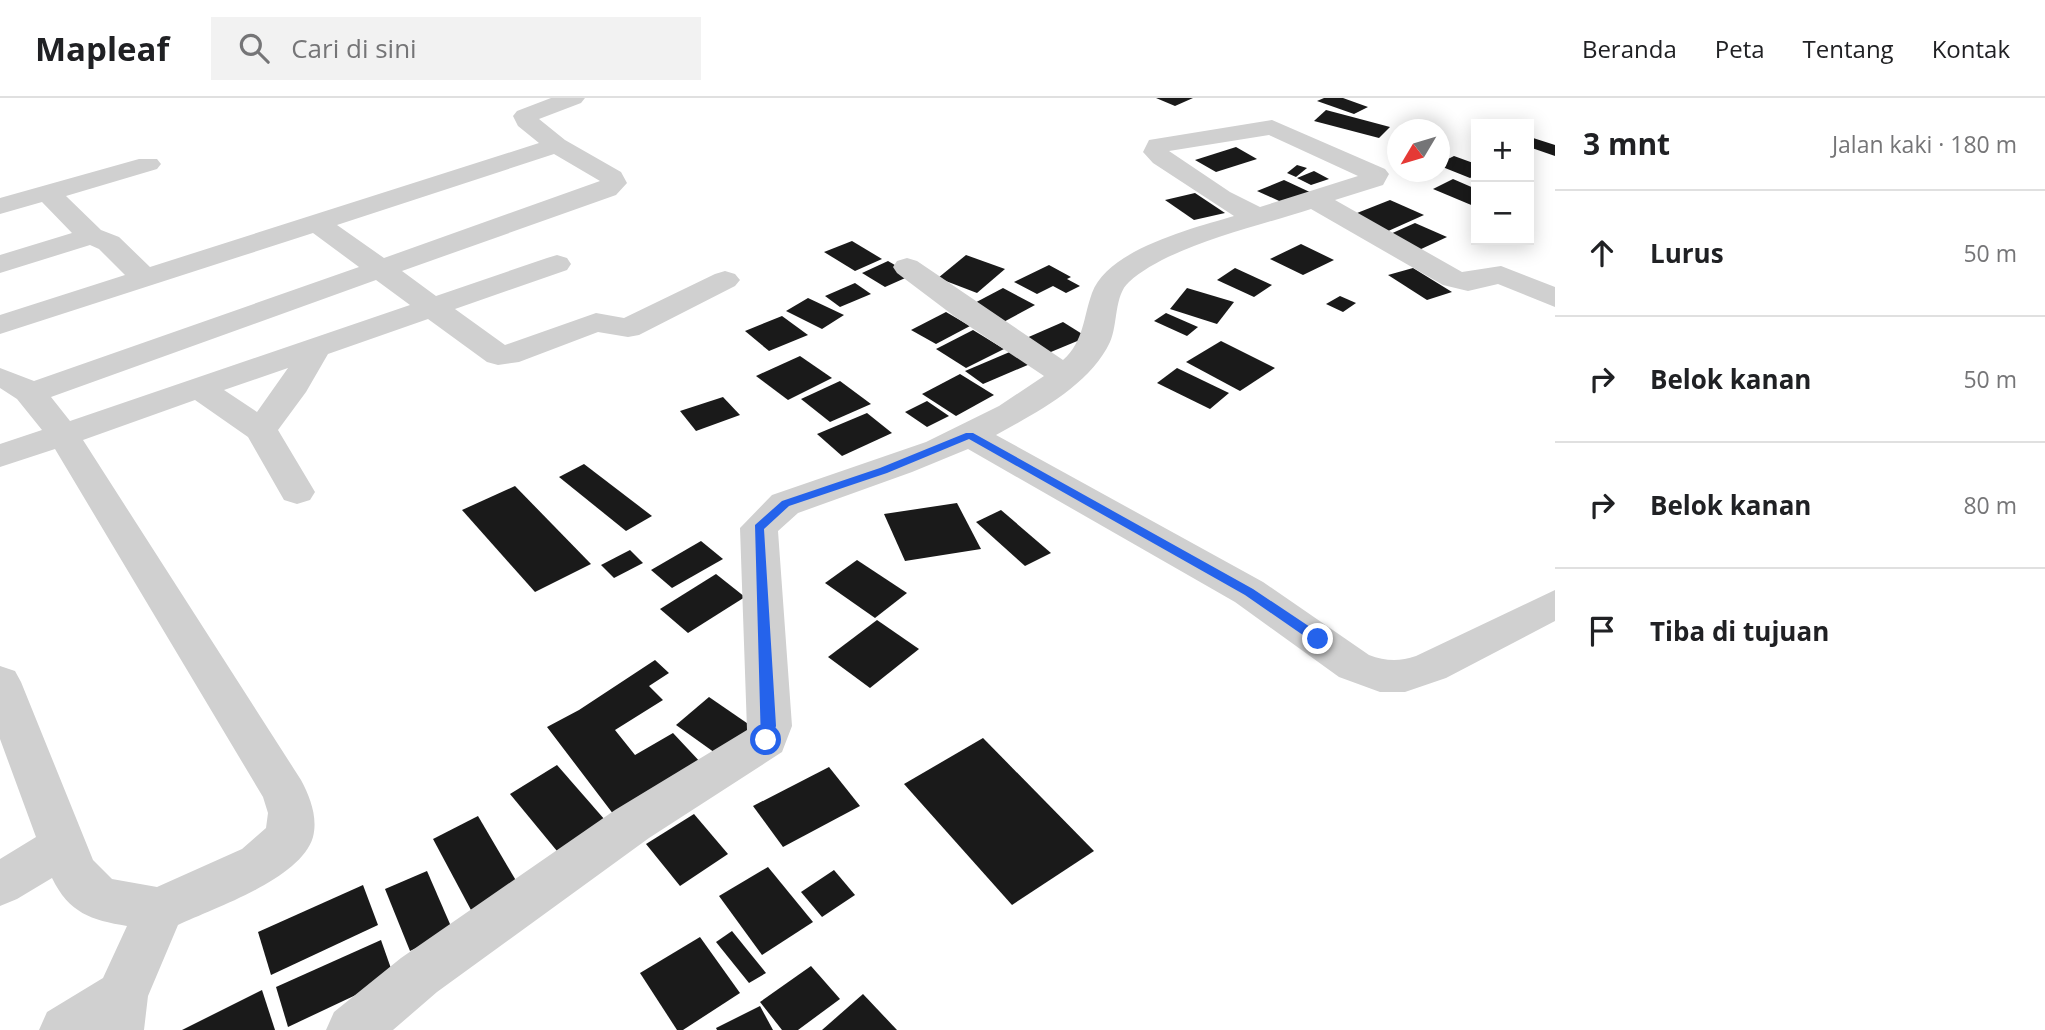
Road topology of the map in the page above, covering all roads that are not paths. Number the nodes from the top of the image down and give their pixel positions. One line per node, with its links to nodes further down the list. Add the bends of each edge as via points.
1 (573, 98): 2 (street, via 525,116)
2 (556, 145): 8 (street); 13 (street, via 612,177 614,183)
3 (148, 164): 4 (street)
4 (48, 192): 6 (street); 9 (street)
5 (1315, 200): 7 (street); 7 (street, via 1374,179 1376,174 1271,117 1158,145 1156,152 1221,198); 16 (street, via 1453,279 1468,282 1501,275)
6 (0, 206)
7 (1258, 217): 20 (street, via 1149,257 1113,280 1092,348)
8 (315, 222): 13 (street); 14 (street)
9 (91, 236): 10 (street); 14 (street, via 109,243)
10 (0, 264)
11 (557, 264): 17 (street)
12 (907, 267): 20 (street)
13 (382, 269): 17 (street); 23 (street)
14 (144, 278): 18 (street)
15 (724, 280): 17 (street, via 628,328 596,322 508,355 490,351)
16 (1555, 298)
17 (433, 308): 19 (street)
18 (0, 325)
19 (314, 350): 22 (street); 24 (street)
20 (1064, 375): 26 (street)
21 (0, 378): 23 (street)
22 (200, 389): 24 (street); 25 (street)
23 (30, 393): 25 (street)
24 (261, 430): 28 (street)
25 (63, 435): 27 (street); 33 (street, via 285,793 291,813 289,837 259,864)
26 (970, 435): 29 (street, via 1249,592 1354,666 1380,676 1405,676 1430,667); 36 (street, via 773,512 759,528 769,714 766,740 632,824 419,975)
27 (0, 456)
28 (297, 492)
29 (1555, 604)
30 (0, 682): 31 (street)
31 (64, 846): 32 (street); 33 (street, via 74,873 98,899)
32 (0, 884)
33 (159, 910): 34 (street)
34 (120, 1013): 35 (street)
35 (66, 1030)
36 (353, 1030)

